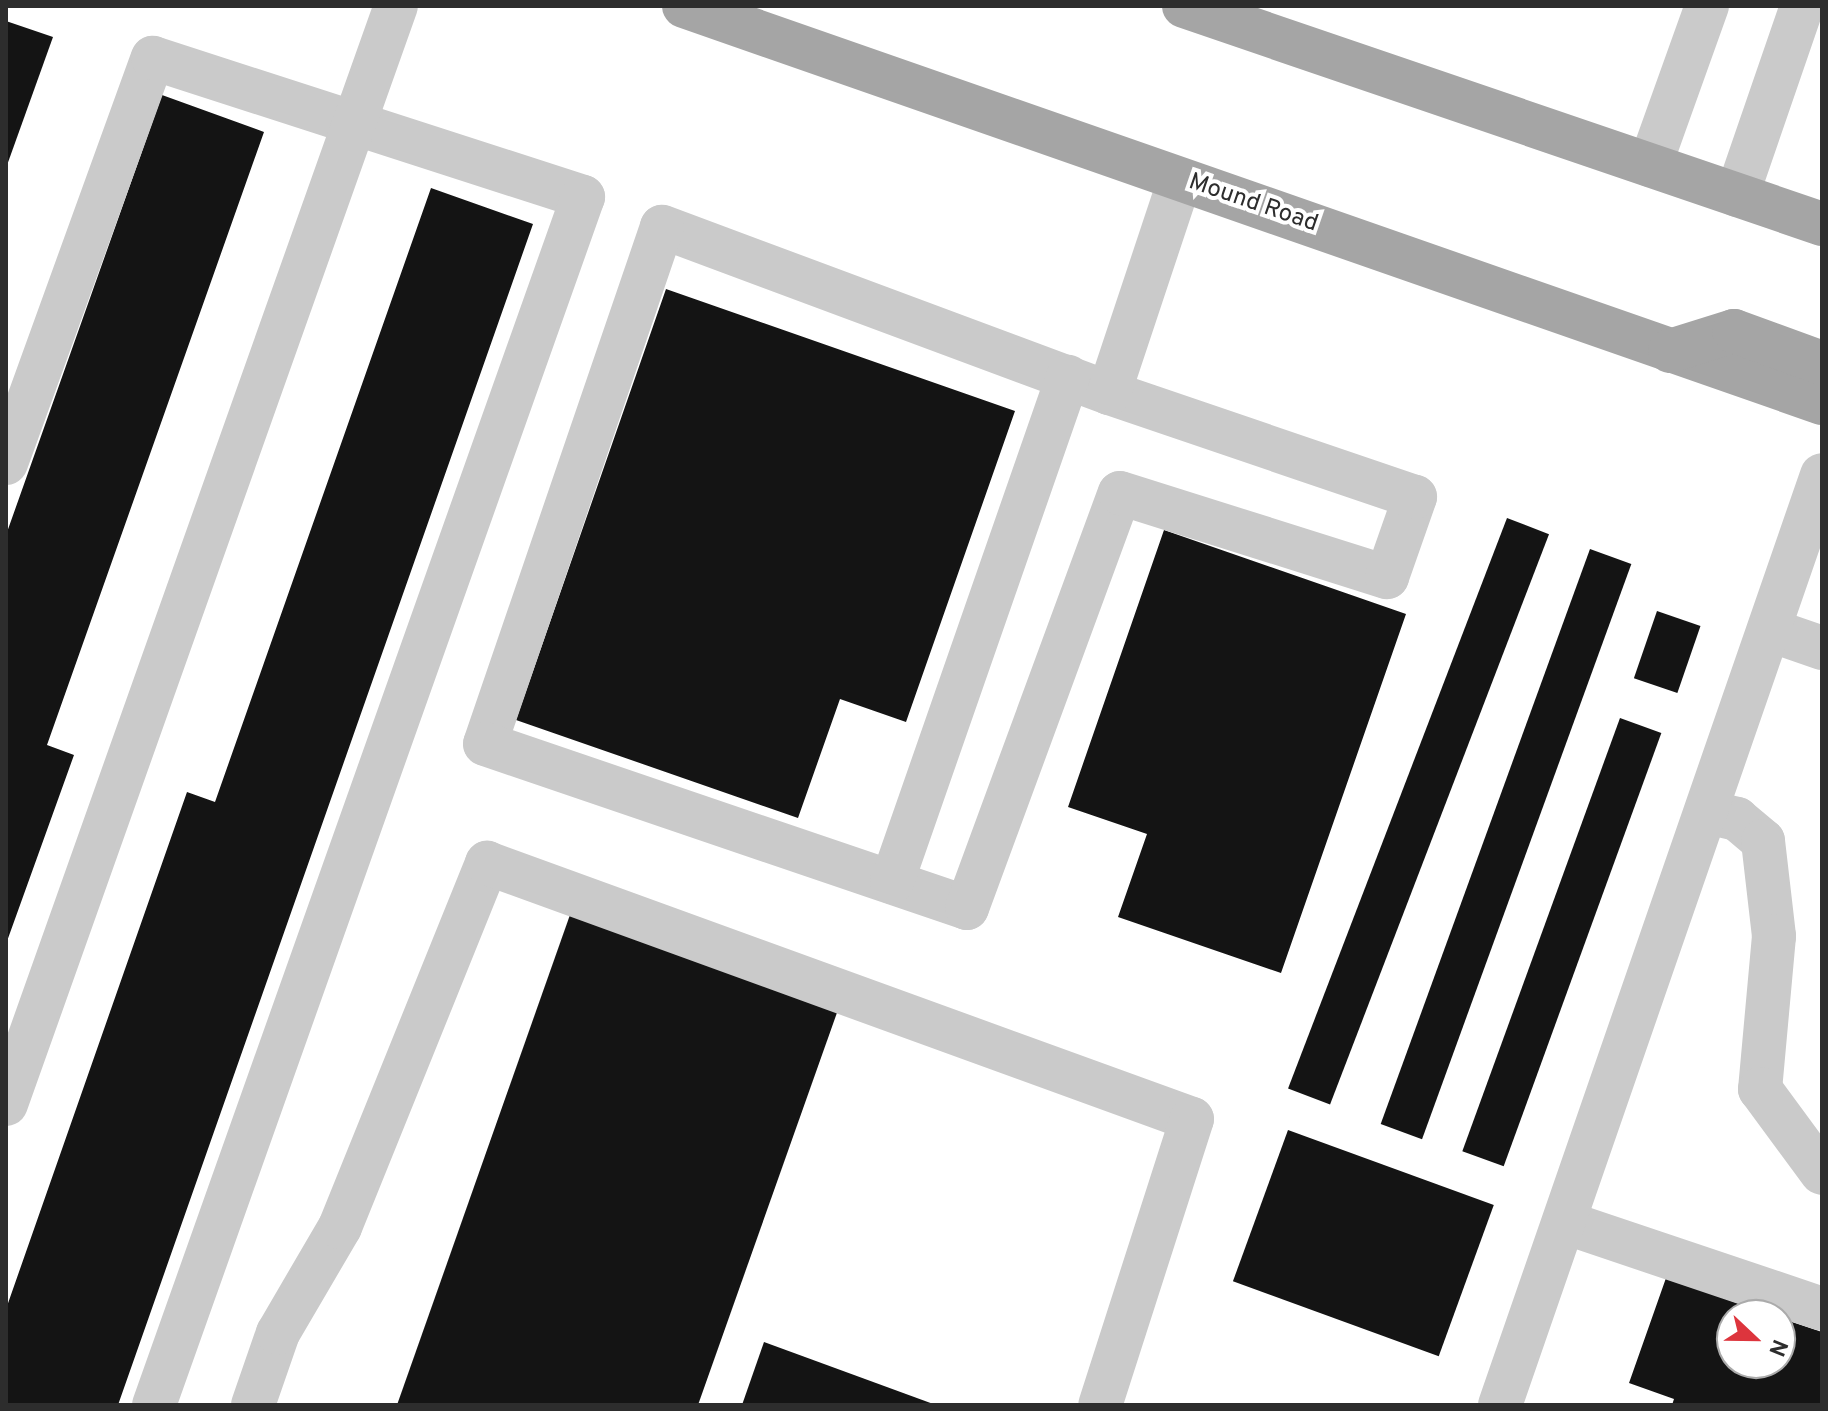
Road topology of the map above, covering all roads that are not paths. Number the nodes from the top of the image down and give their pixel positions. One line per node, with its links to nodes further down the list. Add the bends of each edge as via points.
1 (396, 6): 7 (lane)
2 (684, 6): 9 (main road, Mound Road)
3 (1184, 6): 8 (main road)
4 (1707, 6): 8 (lane)
5 (1802, 6): 6 (lane)
6 (1804, 57): 10 (lane)
7 (356, 121): 17 (lane, via 153,58); 23 (lane); 27 (lane, via 583,197)
8 (1650, 165): 10 (main road)
9 (1180, 179): 12 (main road, Mound Road); 15 (lane)
10 (1737, 195): 11 (main road)
11 (1822, 224)
12 (1670, 351): 13 (main road, via 1734,331); 16 (main road, Mound Road)
13 (1822, 363)
14 (1068, 377): 15 (lane); 22 (lane); 22 (lane, via 662,227 485,744)
15 (1109, 393): 22 (lane, via 1415,497 1387,577 1120,493 967,908)
16 (1822, 403)
17 (6, 463)
18 (1822, 475): 19 (lane)
19 (1770, 630): 20 (lane); 21 (lane)
20 (1822, 648)
21 (1707, 812): 24 (lane, via 1737,819 1763,841 1774,936 1760,1089); 25 (lane)
22 (892, 882)
23 (6, 1104)
24 (1822, 1173)
25 (1564, 1222): 26 (lane); 30 (lane)
26 (1822, 1309)
27 (154, 1405)
28 (253, 1405): 29 (lane, via 278,1333 340,1227 487,863 1192,1119)
29 (1100, 1405)
30 (1500, 1405)

